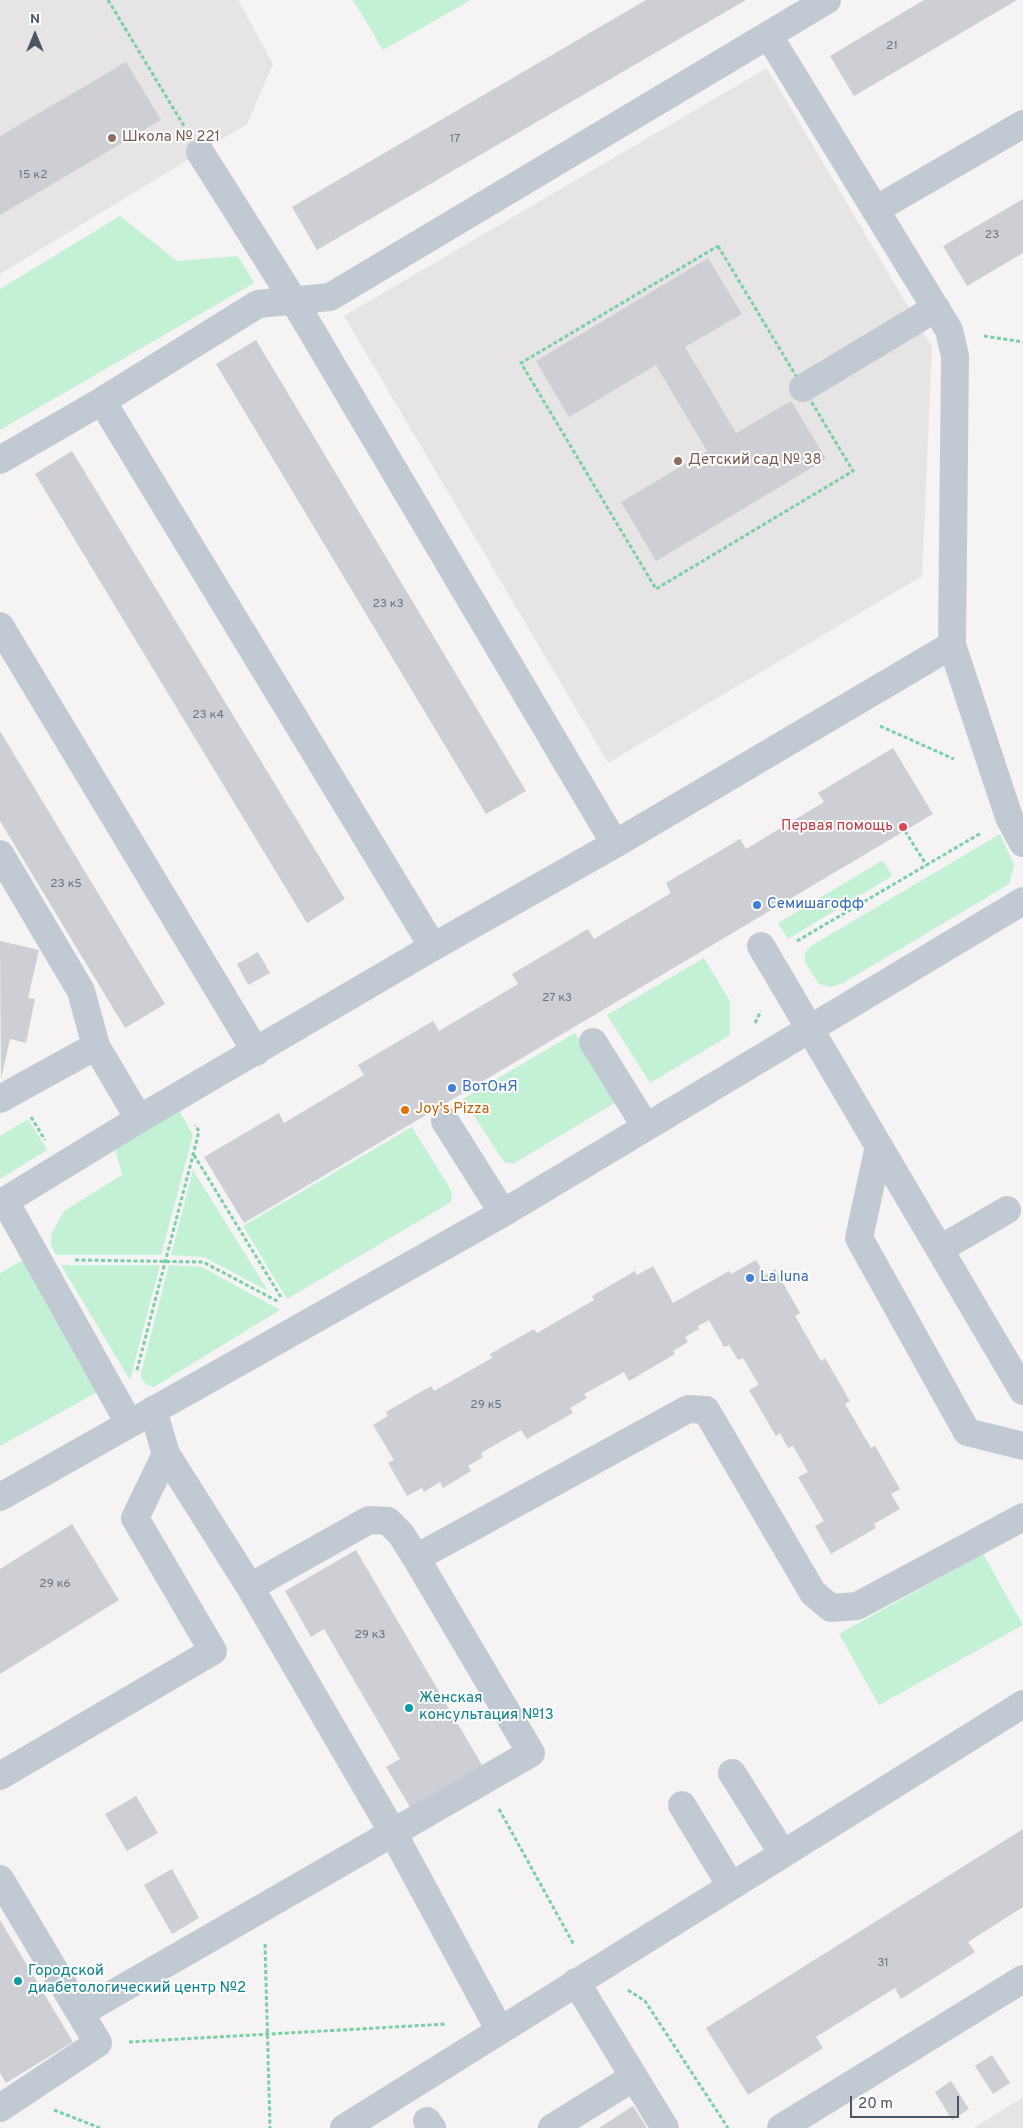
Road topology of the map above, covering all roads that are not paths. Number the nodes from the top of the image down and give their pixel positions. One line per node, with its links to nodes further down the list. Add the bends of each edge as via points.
1 (827, 0): 2 (street)
2 (769, 36): 5 (street); 6 (street, via 330,297)
3 (1023, 124): 5 (street)
4 (200, 152): 6 (street)
5 (875, 210): 7 (street)
6 (294, 302): 9 (street, via 258,304); 14 (street)
7 (936, 308): 8 (street); 12 (street, via 949,330 955,356)
8 (803, 388)
9 (102, 401): 10 (street); 18 (street)
10 (0, 460)
11 (0, 626): 22 (street)
12 (952, 645): 13 (street, via 1009,817); 14 (street)
13 (1023, 843)
14 (615, 844): 18 (street)
15 (0, 854): 21 (street, via 81,991)
16 (1023, 901): 19 (street)
17 (761, 946): 19 (street)
18 (433, 947): 22 (street)
19 (811, 1028): 26 (street); 27 (street)
20 (593, 1042): 26 (street)
21 (96, 1046): 23 (street); 24 (street)
22 (256, 1052): 24 (street)
23 (0, 1099)
24 (139, 1119): 28 (street)
25 (444, 1121): 30 (street)
26 (646, 1127): 30 (street)
27 (879, 1146): 31 (street); 35 (street, via 859,1238 967,1432)
28 (2, 1203): 34 (street)
29 (1007, 1210): 31 (street)
30 (503, 1213): 33 (street)
31 (940, 1249): 32 (street)
32 (1023, 1391)
33 (153, 1410): 34 (street); 36 (street)
34 (128, 1420): 37 (street)
35 (1023, 1446)
36 (166, 1454): 40 (street); 43 (street, via 135,1518 212,1651)
37 (0, 1498)
38 (1023, 1516): 39 (street, via 857,1606 831,1608 813,1593 706,1410 688,1409)
39 (416, 1558): 40 (street, via 401,1534 388,1521 369,1520); 45 (street, via 531,1753)
40 (250, 1587): 45 (street)
41 (1023, 1704): 46 (street)
42 (732, 1773): 46 (street)
43 (0, 1776)
44 (682, 1805): 48 (street)
45 (392, 1831): 51 (street); 52 (street)
46 (783, 1854): 48 (street)
47 (0, 1879): 51 (street)
48 (731, 1886): 50 (street)
49 (1023, 1979): 58 (street)
50 (576, 1982): 52 (street); 53 (street)
51 (80, 2013): 54 (street, via 98,2043)
52 (499, 2030): 55 (street)
53 (634, 2077): 56 (street); 57 (street)
54 (9, 2102)
55 (344, 2128)
56 (552, 2128)
57 (665, 2128)
58 (781, 2128)

